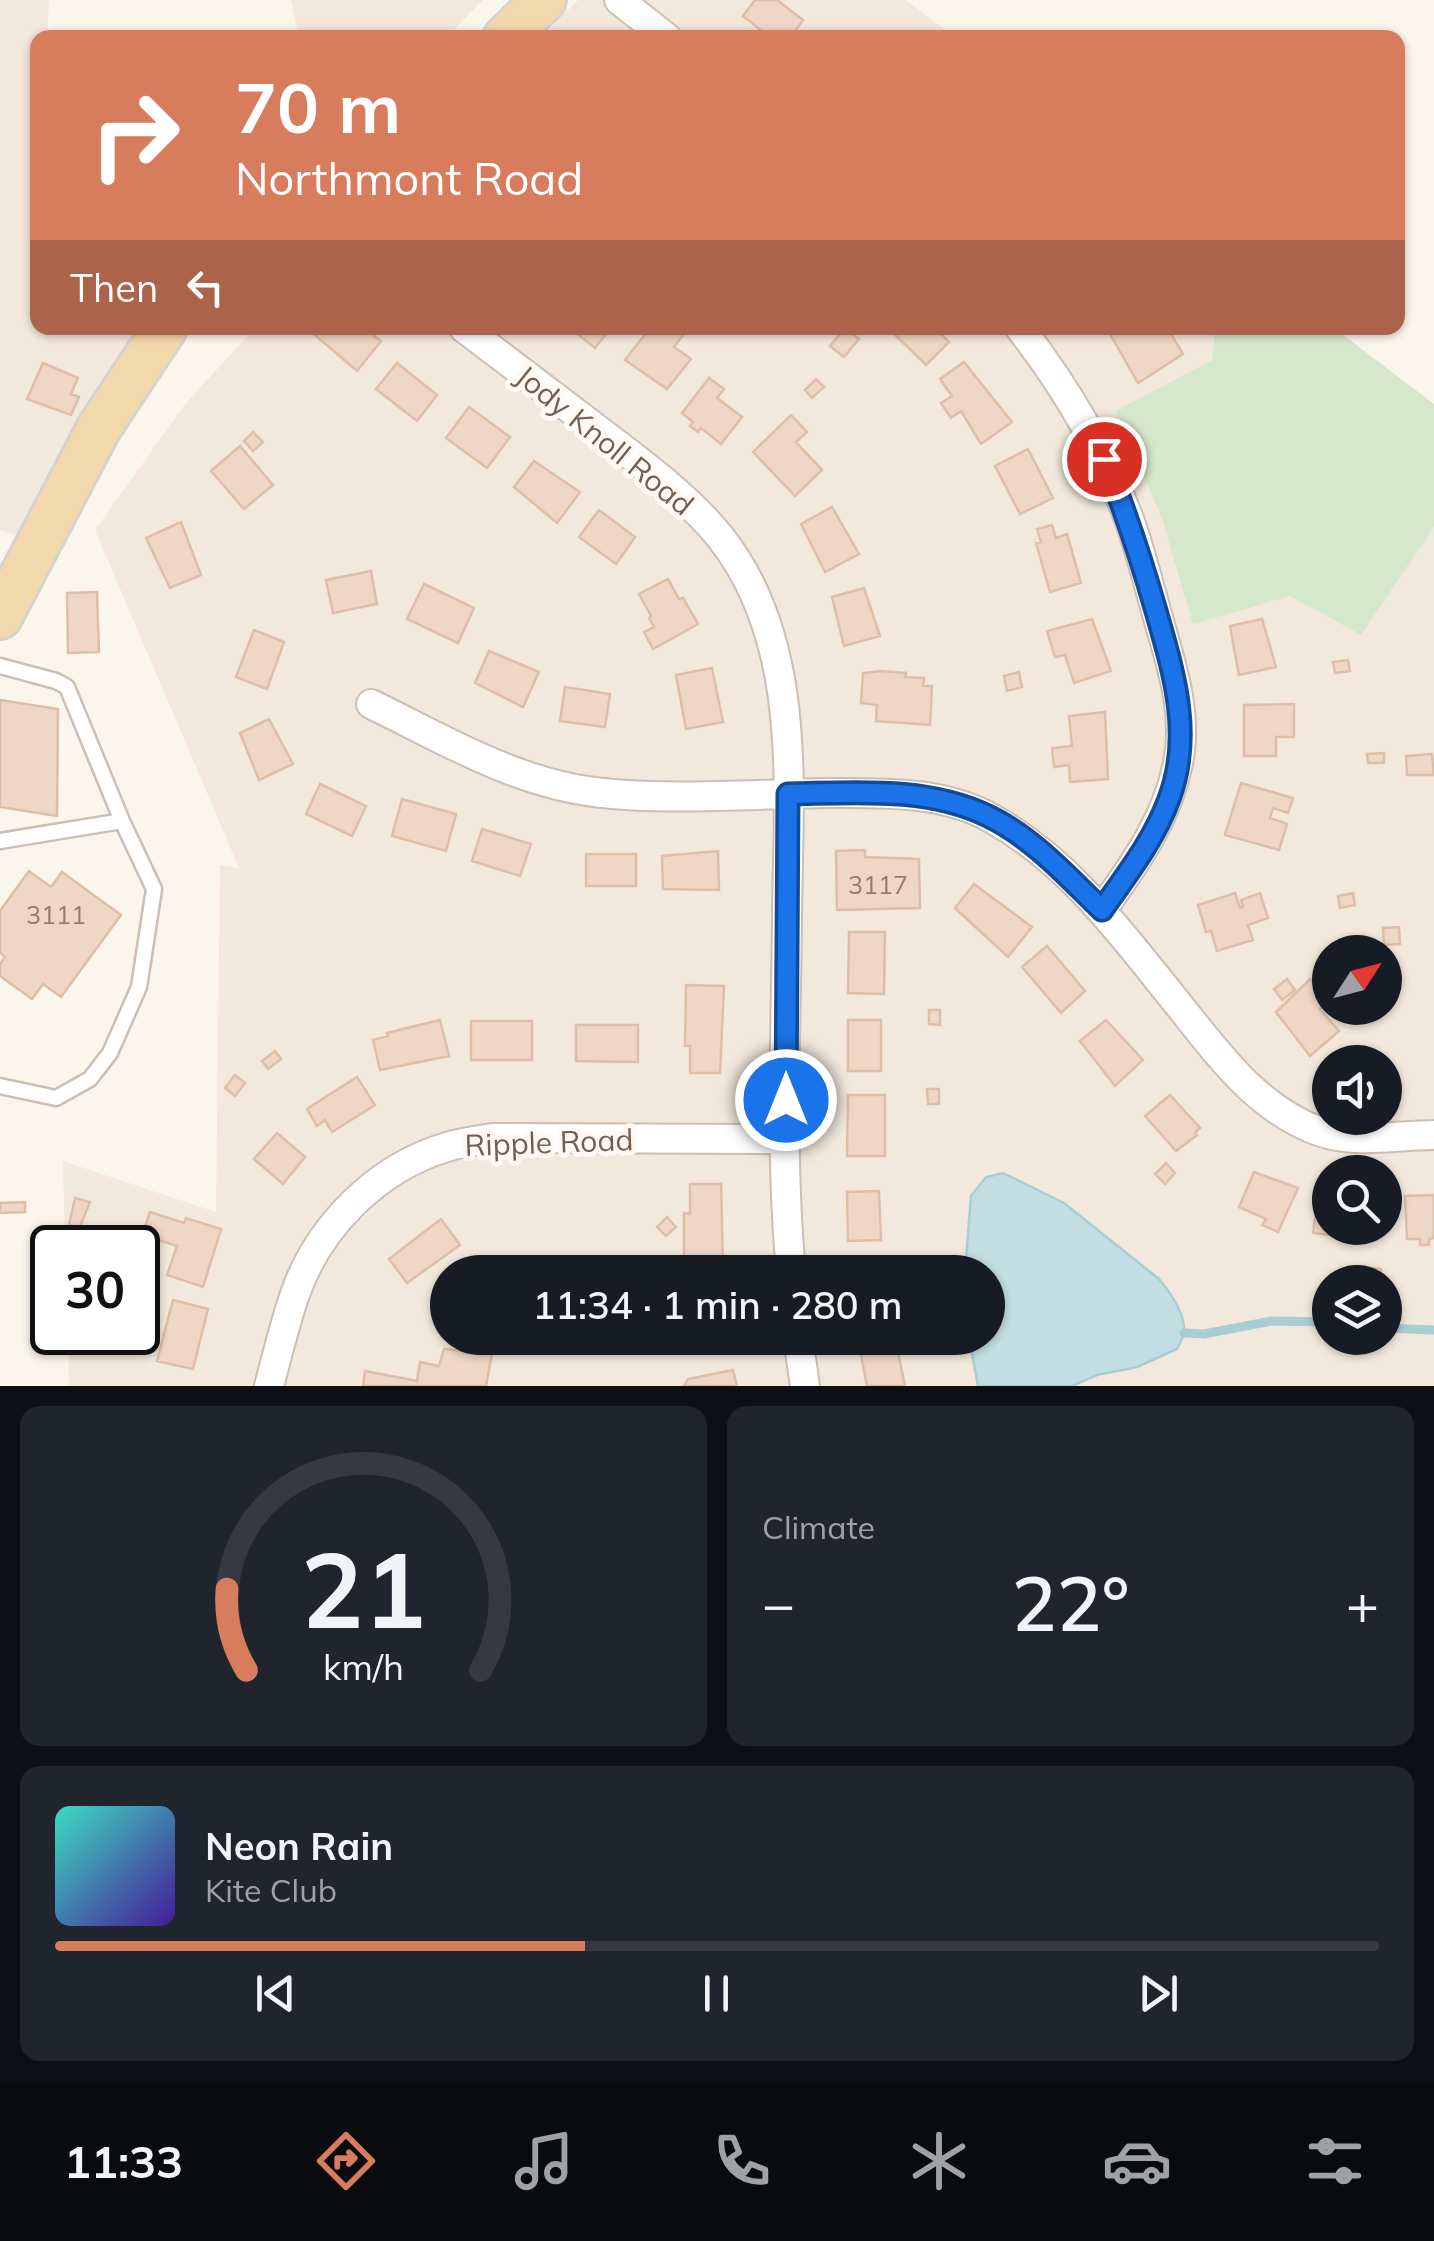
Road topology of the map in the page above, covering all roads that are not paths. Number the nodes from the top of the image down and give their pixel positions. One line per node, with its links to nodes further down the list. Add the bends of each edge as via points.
1 (544, 0): 3 (main road)
2 (619, 0): 4 (street)
3 (513, 30)
4 (658, 30)
5 (160, 335): 8 (main road, via 99,428)
6 (473, 335): 11 (street, Jody Knoll Road, via 652,472 710,526 744,572 776,656)
7 (1026, 335): 14 (street, via 1097,446 1130,522 1181,719 1170,797 1152,838)
8 (0, 618)
9 (0, 666): 12 (lane, via 67,687)
10 (370, 704): 11 (street, via 547,784 644,795)
11 (788, 794): 14 (street, via 895,792 988,816 1029,842); 17 (street, Jody Knoll Road)
12 (122, 821): 13 (lane); 15 (lane, via 154,890 139,987 110,1054 90,1079 56,1098)
13 (0, 841)
14 (1102, 910): 16 (street, via 1264,1102 1324,1133)
15 (0, 1086)
16 (1434, 1135)
17 (786, 1139): 18 (street, Jody Knoll Road); 20 (street, Ripple Road, via 492,1138 446,1147 402,1167 334,1221 294,1294)
18 (790, 1255)
19 (801, 1355): 21 (street)
20 (270, 1386)
21 (806, 1386)

